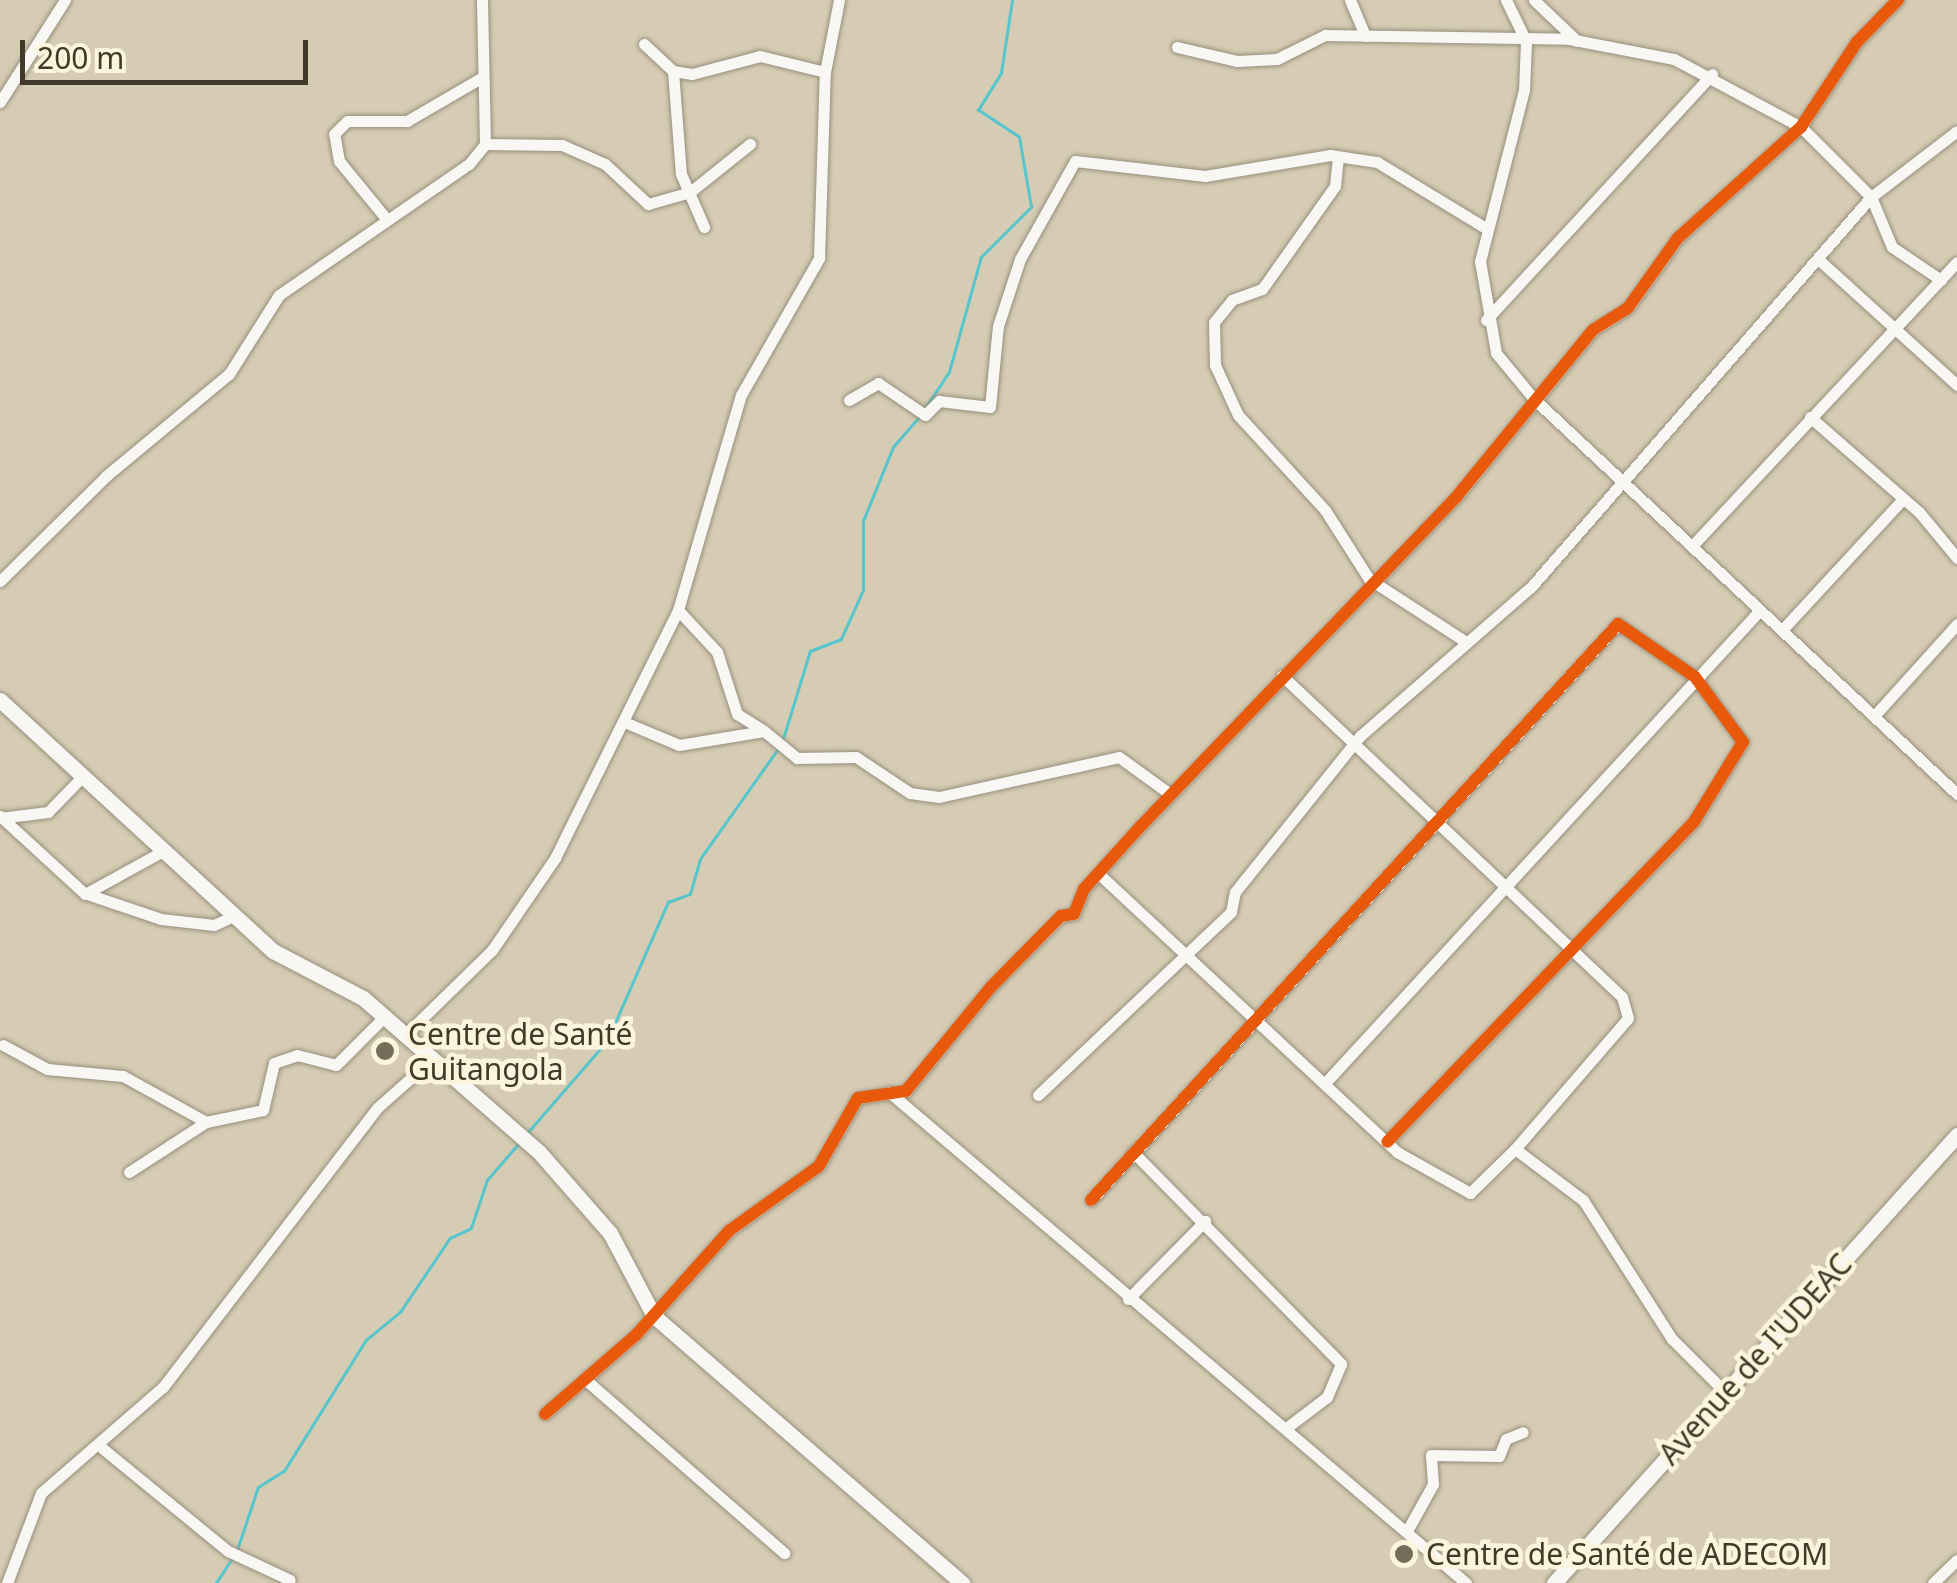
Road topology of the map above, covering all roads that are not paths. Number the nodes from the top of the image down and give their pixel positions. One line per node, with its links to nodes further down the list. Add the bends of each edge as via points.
1 (65, 0): 19 (street)
2 (482, 0): 18 (street)
3 (839, 0): 16 (street)
4 (1350, 0): 10 (street)
5 (1506, 0): 11 (street)
6 (1534, 0): 9 (street)
7 (1561, 0): 9 (street)
8 (1898, 0): 20 (street, via 1857,42)
9 (1551, 14): 12 (street)
10 (1365, 36): 11 (street); 14 (street, via 1325,35 1257,60)
11 (1526, 40): 12 (street); 28 (street, via 1524,90)
12 (1578, 41): 17 (street)
13 (644, 44): 15 (street)
14 (1176, 47)
15 (673, 71): 16 (street, via 760,56); 25 (street)
16 (825, 72): 45 (street, via 819,258 741,395)
17 (1712, 74): 20 (street); 33 (street)
18 (482, 78): 22 (street); 27 (street, via 407,121 348,120 334,134 339,161)
19 (0, 102)
20 (1801, 127): 26 (street); 36 (street, via 1678,238 1628,308 1593,330)
21 (1957, 131): 26 (street)
22 (485, 144): 25 (street, via 562,145 605,164 648,204); 27 (street, via 446,183)
23 (750, 144): 25 (street)
24 (1338, 156): 28 (street, via 1400,171); 37 (street, via 1205,176 1075,161 1020,258 998,326 990,407 939,401 922,413 878,384); 43 (street, via 1335,186 1262,289 1232,300 1214,322 1215,365 1238,415 1325,510)
25 (690, 192): 29 (street)
26 (1871, 197): 30 (street); 32 (street, via 1892,247)
27 (384, 216): 44 (street, via 279,295 229,374 106,476)
28 (1484, 227): 33 (street)
29 (704, 228)
30 (1818, 259): 34 (street); 39 (street)
31 (1957, 262): 32 (street)
32 (1940, 280): 34 (street)
33 (1486, 320): 36 (street, via 1496,353)
34 (1896, 330): 35 (street); 38 (street)
35 (1957, 384)
36 (1534, 399): 39 (street); 43 (street, via 1458,495)
37 (849, 400)
38 (1810, 417): 40 (street); 41 (street)
39 (1621, 479): 41 (street); 49 (street, via 1531,587)
40 (1900, 503): 42 (street, via 1920,512); 48 (street)
41 (1692, 546): 46 (street)
42 (1957, 558)
43 (1369, 579): 49 (street); 50 (street)
44 (0, 581)
45 (678, 610): 54 (street); 55 (street, via 717,652 738,714)
46 (1760, 610): 48 (street); 51 (street)
47 (1957, 624): 53 (street)
48 (1782, 630): 53 (street)
49 (1466, 642): 56 (street)
50 (1282, 676): 56 (street); 58 (street)
51 (1695, 677): 61 (street, via 1618,624); 64 (street); 68 (street, via 1743,742 1711,800)
52 (0, 700): 57 (street)
53 (1874, 716): 59 (street)
54 (629, 724): 55 (street, via 679,745); 71 (street, via 492,950)
55 (764, 732): 58 (street, via 797,758 856,757 910,793 1032,783 1118,757)
56 (1353, 748): 61 (street); 67 (street)
57 (80, 779): 60 (street, via 48,812); 62 (street)
58 (1170, 794): 63 (street)
59 (1957, 794)
60 (1, 817): 65 (street)
61 (1433, 827): 64 (street); 70 (street)
62 (160, 852): 65 (street, via 115,870); 66 (street)
63 (1099, 874): 67 (street); 75 (street, via 1074,914 1061,916 991,986 906,1090)
64 (1503, 889): 68 (street); 74 (street)
65 (90, 895): 66 (street, via 161,919 214,925)
66 (233, 916): 69 (street)
67 (1191, 955): 70 (street); 76 (street)
68 (1574, 955): 79 (street); 80 (street, via 1622,997 1628,1018)
69 (383, 1018): 71 (street); 77 (street, via 336,1065 297,1055 274,1064 263,1110)
70 (1253, 1018): 74 (street); 81 (street)
71 (406, 1034): 73 (street)
72 (4, 1045): 77 (street, via 47,1068 124,1076)
73 (431, 1060): 86 (street, via 539,1152 610,1233); 92 (street, via 377,1108 164,1387)
74 (1326, 1082): 79 (street)
75 (890, 1092): 85 (street); 86 (street, via 858,1098 819,1166 729,1232)
76 (1038, 1095)
77 (206, 1122): 82 (street)
78 (1957, 1135): 88 (street, Avenue de I'UDEAC)
79 (1387, 1142): 80 (street, via 1464,1193)
80 (1514, 1148): 88 (street, via 1583,1200 1672,1339)
81 (1133, 1152): 83 (street); 84 (street)
82 (129, 1172)
83 (1091, 1200)
84 (1205, 1222): 85 (street); 90 (street, via 1341,1364 1327,1397)
85 (1128, 1299): 90 (street)
86 (654, 1316): 87 (street); 98 (street)
87 (587, 1381): 89 (street); 94 (street)
88 (1725, 1392): 100 (street, Avenue de I'UDEAC)
89 (545, 1414)
90 (1286, 1428): 93 (street)
91 (1523, 1432): 93 (street, via 1506,1438 1499,1456 1431,1455 1433,1484)
92 (102, 1448): 96 (street, via 228,1551); 97 (street, via 35,1502)
93 (1406, 1531): 99 (street)
94 (784, 1553)
95 (1957, 1560): 101 (street)
96 (290, 1580)
97 (7, 1583)
98 (962, 1583)
99 (1466, 1583)
100 (1554, 1583)
101 (1933, 1583)

